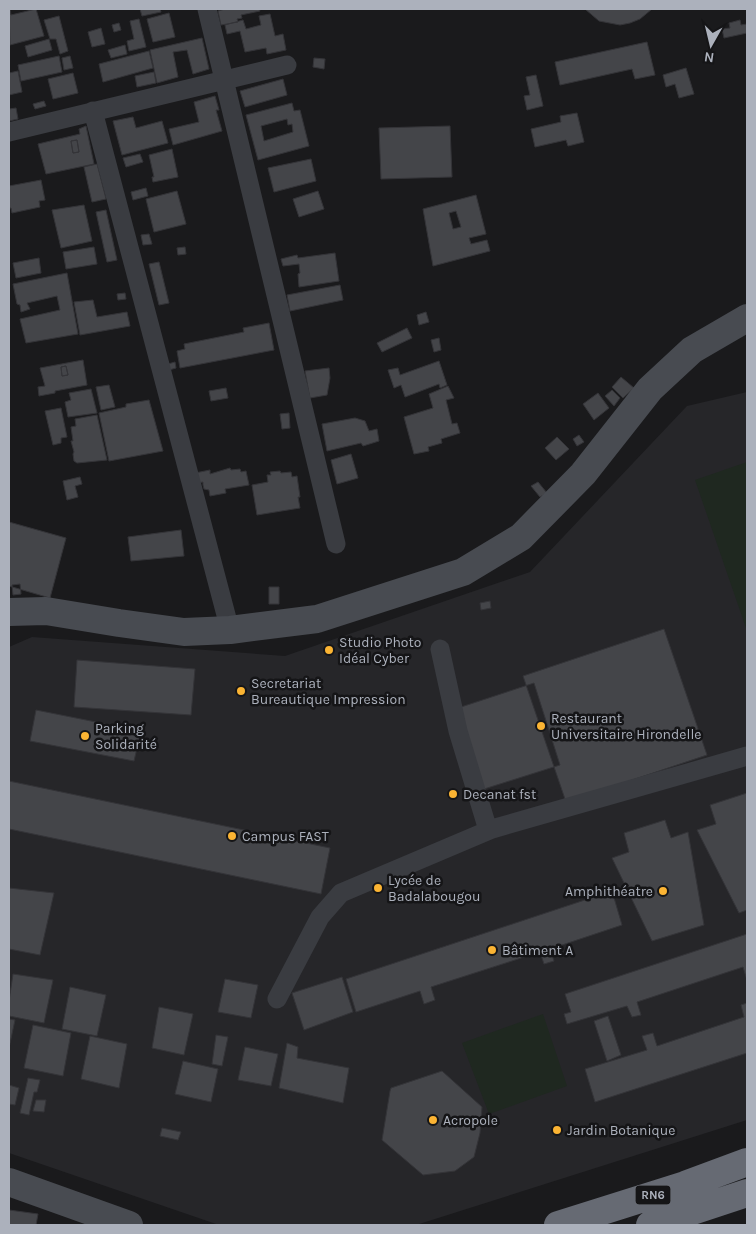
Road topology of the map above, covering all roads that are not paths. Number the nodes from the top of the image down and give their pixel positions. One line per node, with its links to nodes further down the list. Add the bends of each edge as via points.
1 (207, 9): 3 (street)
2 (287, 65): 3 (street)
3 (224, 80): 4 (street); 7 (street)
4 (93, 111): 5 (street); 9 (street)
5 (9, 132)
6 (747, 318): 9 (street, via 692,350 650,389 583,474 521,537 462,572 326,616)
7 (336, 544)
8 (9, 612): 9 (street, via 46,611 184,632)
9 (230, 630)
10 (440, 649): 12 (street, via 458,731)
11 (747, 756): 12 (street)
12 (488, 830): 13 (street, via 341,893 320,917)
13 (277, 999)
14 (747, 1162): 18 (highway, RN6)
15 (9, 1182): 17 (street)
16 (747, 1192): 19 (highway, RN6)
17 (129, 1225)
18 (558, 1225)
19 (650, 1225)

